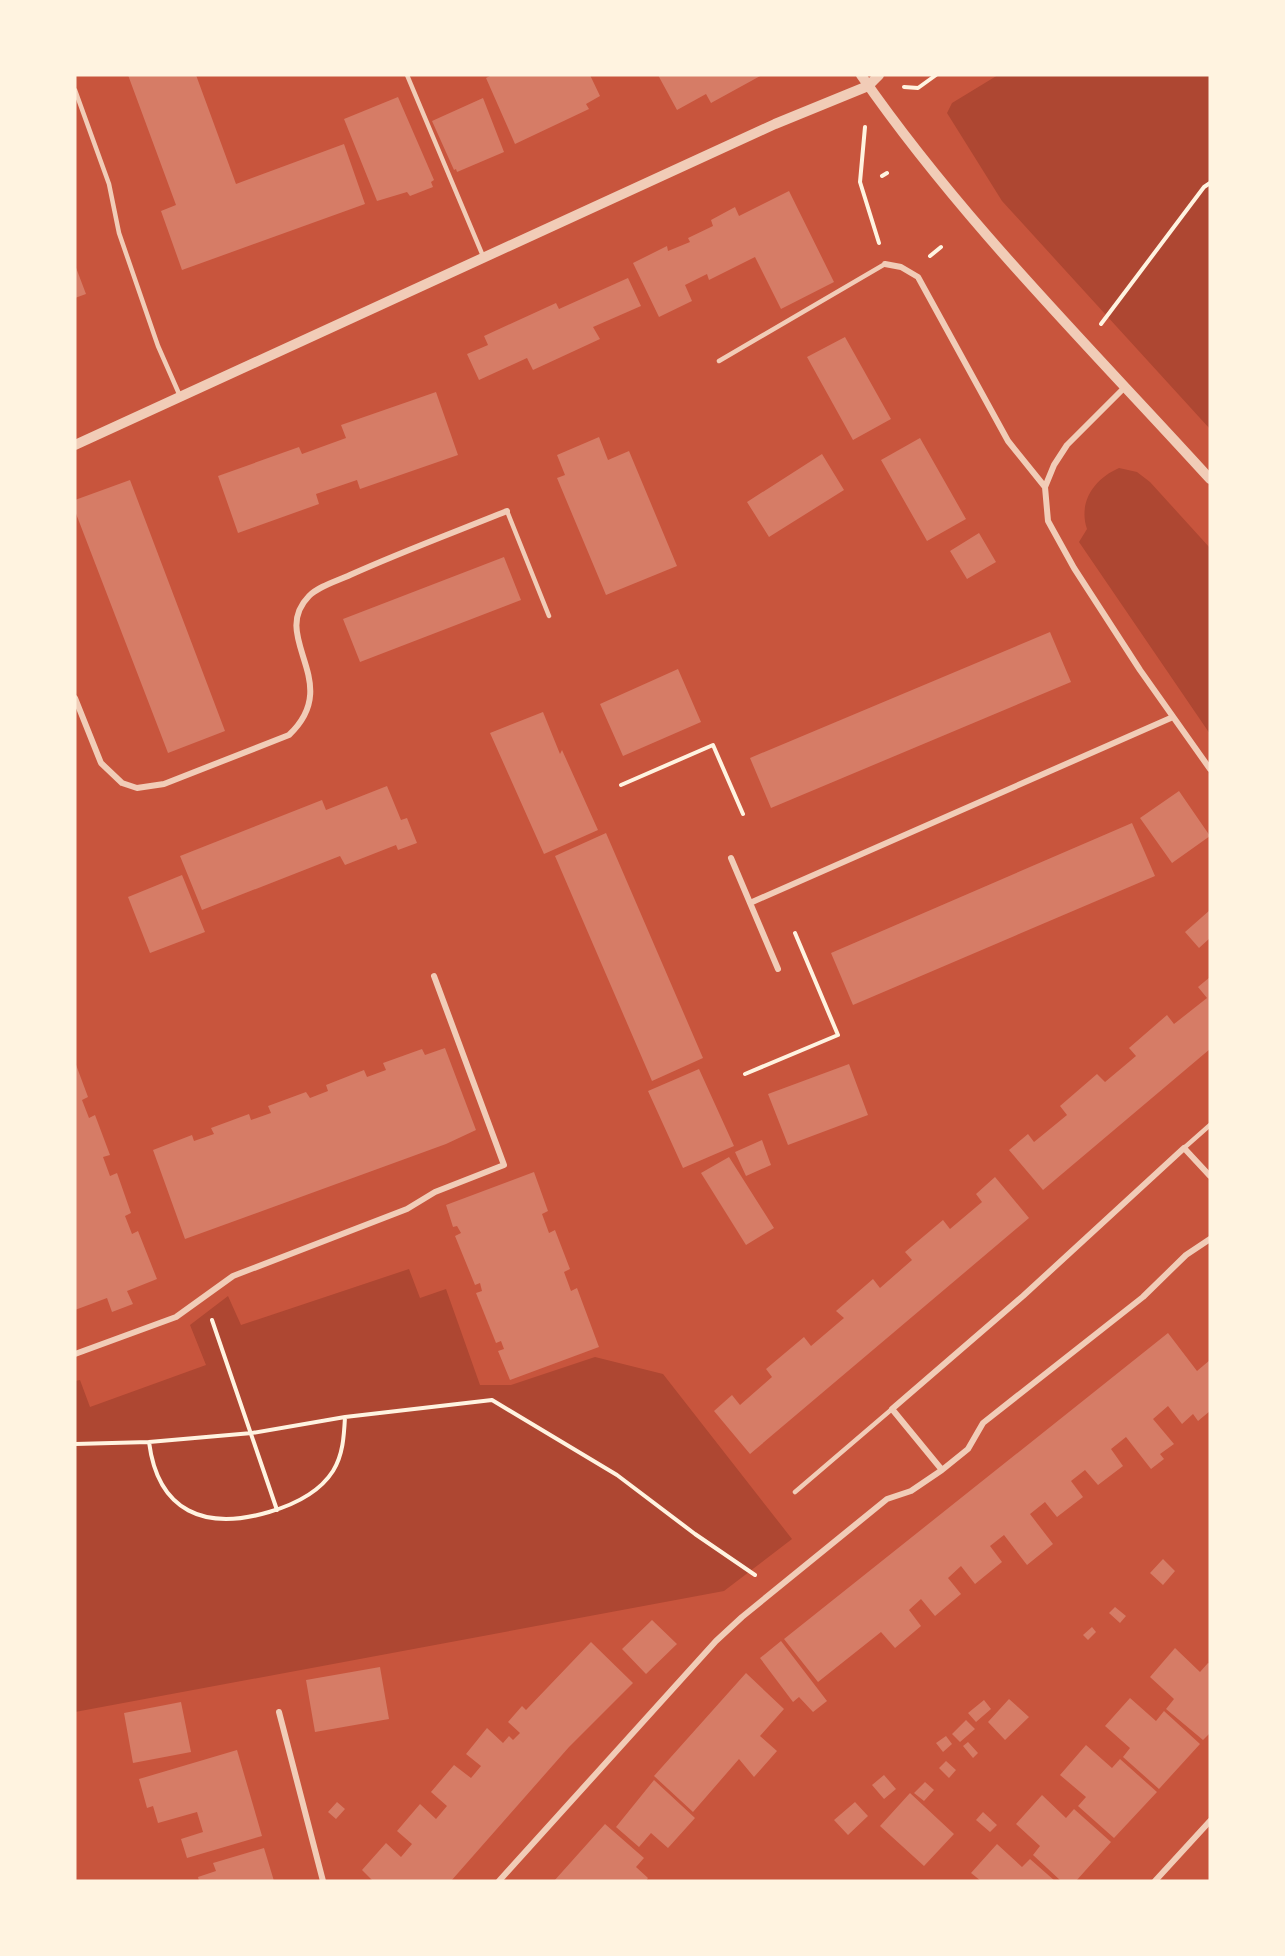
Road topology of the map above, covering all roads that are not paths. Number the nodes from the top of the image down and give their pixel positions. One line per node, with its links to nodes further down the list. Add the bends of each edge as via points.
1 (407, 75): 6 (lane)
2 (861, 75): 4 (street)
3 (879, 75): 4 (street)
4 (868, 86): 6 (street, via 775,123); 9 (street, via 916,150)
5 (75, 90): 10 (lane, via 109,184 122,245 158,346)
6 (484, 259): 10 (street)
7 (885, 264): 8 (lane); 13 (street, via 901,267 918,277 1008,441)
8 (719, 361)
9 (1126, 386): 12 (street); 13 (street, via 1067,445)
10 (181, 396): 11 (street)
11 (75, 445)
12 (1210, 479)
13 (1044, 487): 17 (street, via 1048,521 1057,541)
14 (507, 511): 15 (lane); 16 (street, via 310,595 302,606 296,630 311,678 311,700 299,725 289,735 164,784 137,788 122,783 101,763)
15 (549, 616)
16 (75, 698)
17 (1173, 717): 18 (street); 20 (street)
18 (1210, 770)
19 (731, 858): 20 (street)
20 (750, 903): 21 (street)
21 (778, 969)
22 (434, 976): 27 (street, via 504,1165 435,1192 407,1209 233,1276 176,1317)
23 (1210, 1125): 24 (lane)
24 (1184, 1148): 25 (street); 28 (street, via 1023,1296)
25 (1210, 1176)
26 (1210, 1239): 29 (street, via 983,1423 968,1449)
27 (75, 1354)
28 (892, 1409): 29 (street); 30 (lane)
29 (942, 1470): 34 (street, via 911,1491 887,1499 742,1617 691,1667)
30 (795, 1492)
31 (279, 1712): 33 (street)
32 (1210, 1821): 35 (street)
33 (323, 1881)
34 (499, 1881)
35 (1155, 1881)

